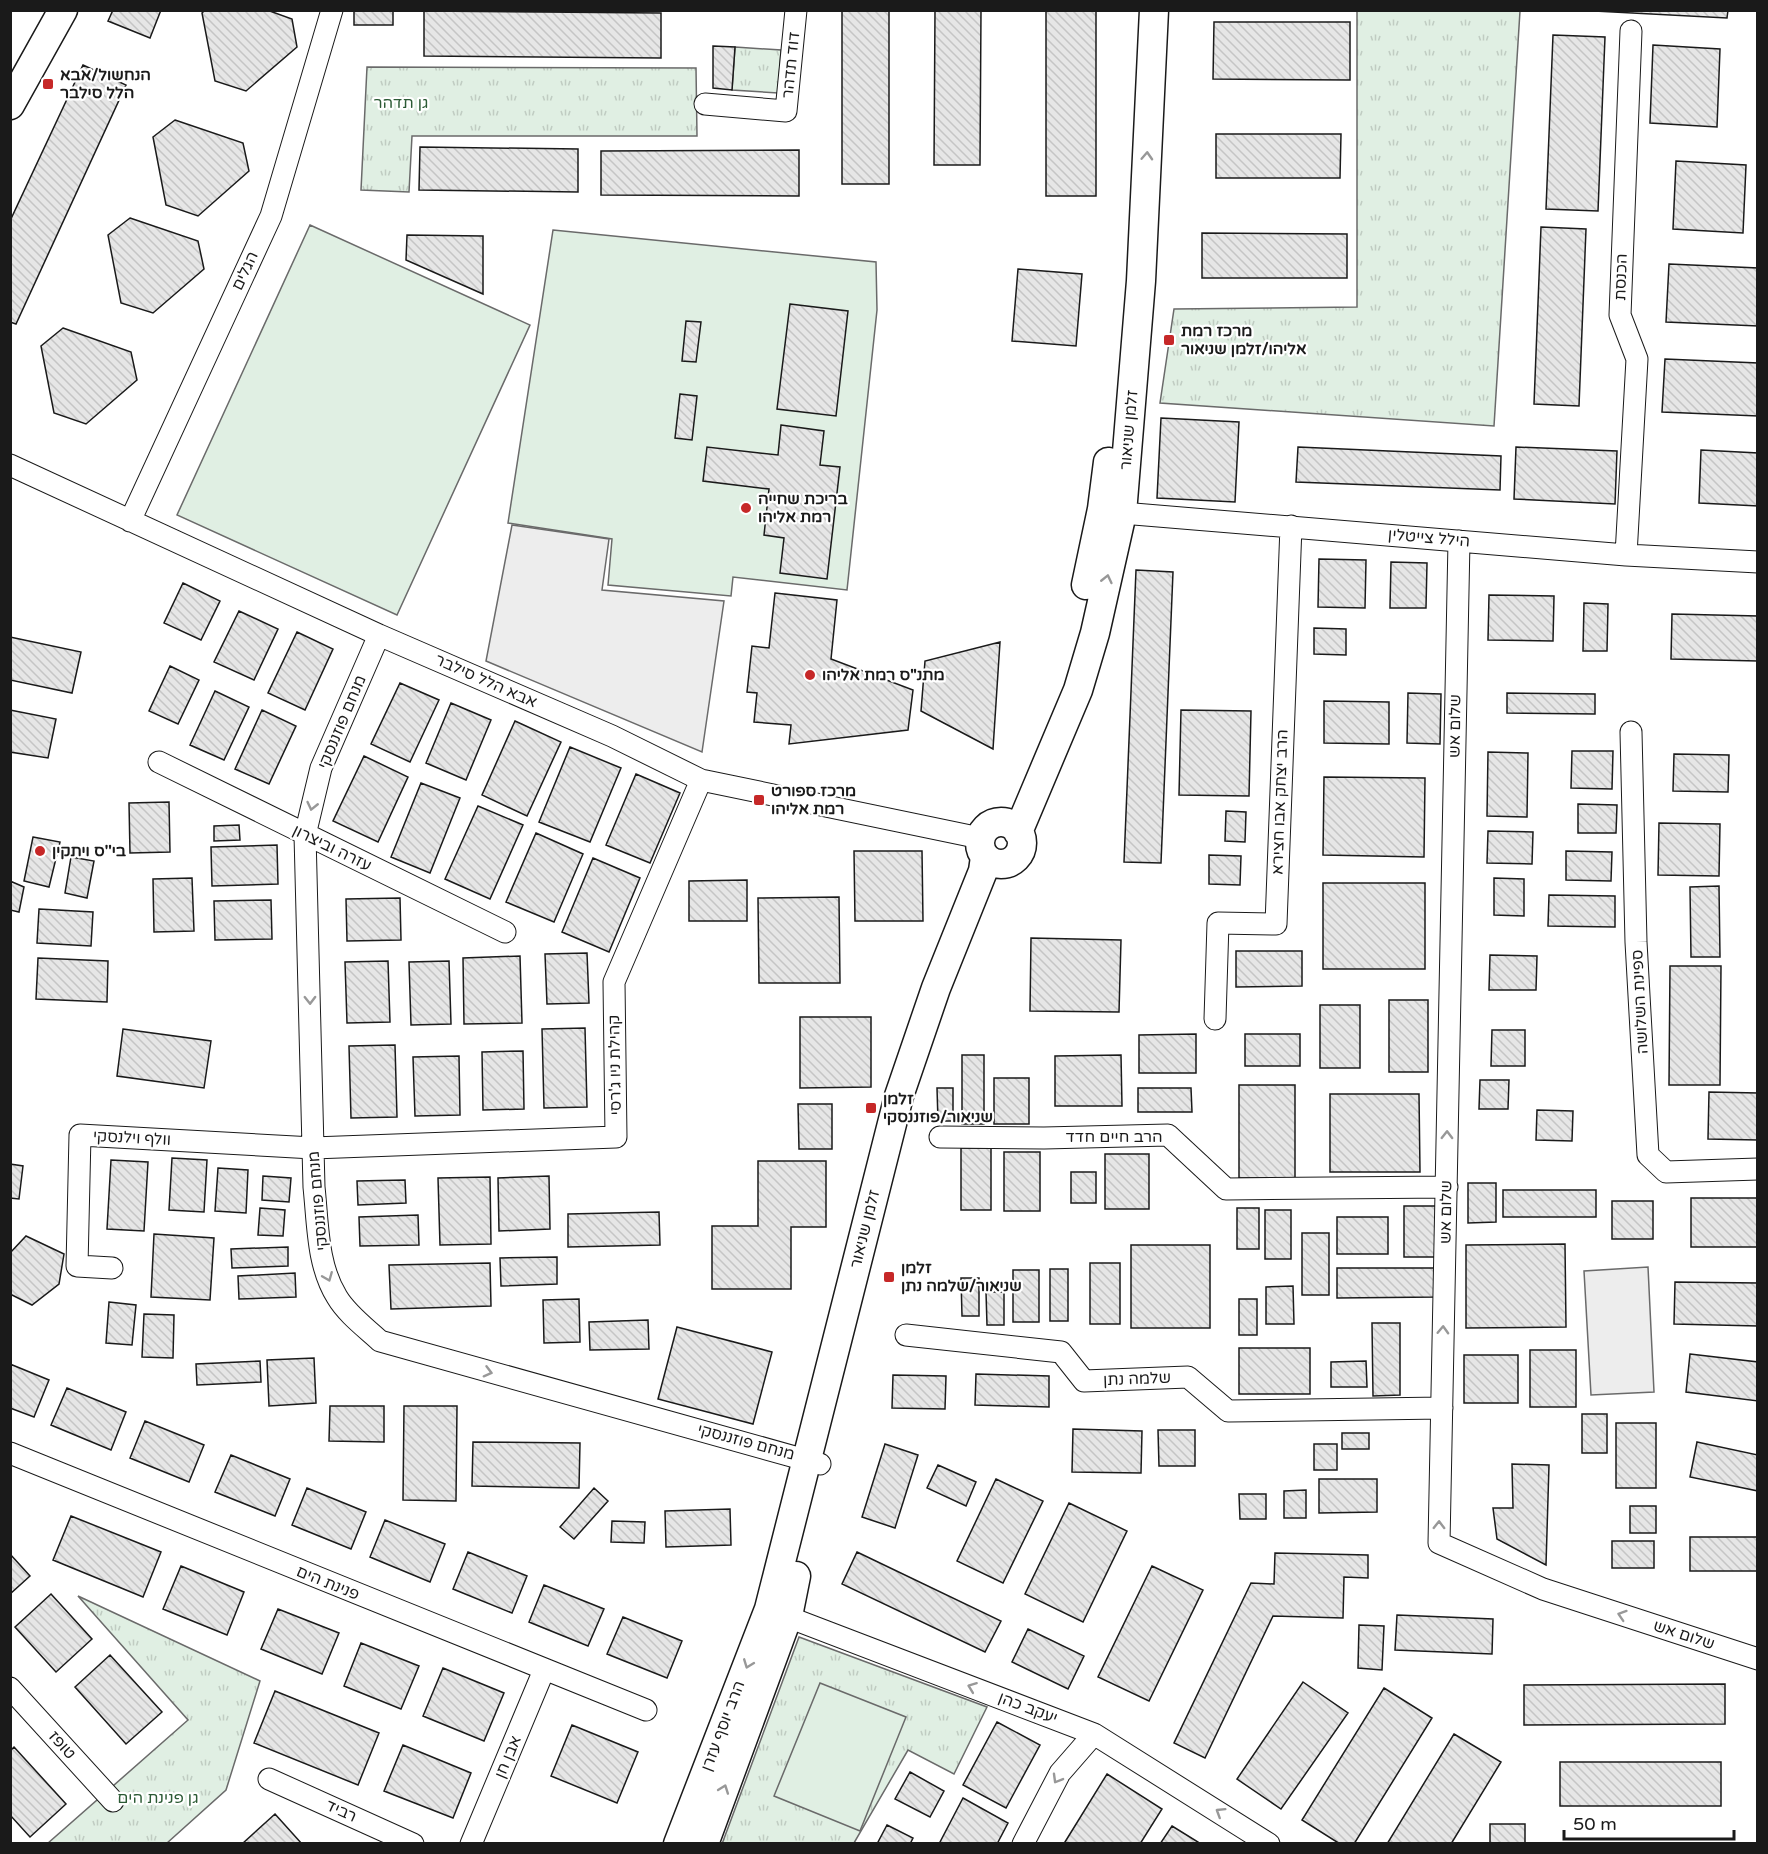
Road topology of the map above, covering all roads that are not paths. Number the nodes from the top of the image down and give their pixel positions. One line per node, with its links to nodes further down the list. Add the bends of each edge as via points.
1 (63, 10): 8 (street)
2 (796, 10): 7 (street, דוד תדהר, via 786,111)
3 (1134, 10): 10 (street, זלמן שניאור, via 1122,289 1107,475)
4 (1154, 10): 10 (street, זלמן שניאור, one-way to 4, via 1141,281)
5 (331, 15): 11 (street, הגלים, via 271,216)
6 (1631, 31): 14 (street, הכנסת, via 1620,315 1637,359)
7 (705, 104)
8 (10, 105)
9 (10, 465): 11 (street, אבא הלל סילבר)
10 (1112, 511): 12 (street, הילל צייטלין); 21 (street, זלמן שניאור, via 1062,684)
11 (130, 521): 16 (street, אבא הלל סילבר)
12 (1291, 526): 13 (street, הילל צייטלין); 23 (street, הרב יצחק אבו חצירא, via 1276,924 1218,923)
13 (1459, 541): 14 (street, הילל צייטלין); 27 (street, שלום אש, one-way to 13)
14 (1626, 555): 15 (street, הילל צייטלין)
15 (1758, 562)
16 (380, 635): 19 (street, אבא הלל סילבר, via 612,736); 20 (street, מנחם פוזננסקי, one-way to 20, via 321,768)
17 (1631, 732): 26 (street, ספינת השלושה, via 1636,942 1648,1155 1666,1172)
18 (159, 762): 20 (street, עזרה וביצרון)
19 (701, 780): 21 (street, אבא הלל סילבר); 25 (street, קהילת ניו ג'רסי, via 614,982 616,1137)
20 (305, 835): 22 (street, עזרה וביצרון); 25 (street, מנחם פוזננסקי, one-way to 25)
21 (997, 843): 32 (street, זלמן שניאור, via 936,988 899,1096)
22 (505, 932)
23 (1215, 1019)
24 (940, 1137): 27 (street, הרב חיים חדד, via 1168,1134 1226,1189)
25 (313, 1148): 28 (street, וולף וילנסקי, via 80,1135 77,1266); 32 (street, מנחם פוזננסקי, one-way to 32, via 325,1271 337,1298 380,1341)
26 (1758, 1169)
27 (1447, 1187): 30 (street, שלום אש, one-way to 27)
28 (112, 1268)
29 (906, 1335): 30 (street, שלמה נתן, via 1061,1352 1084,1381 1188,1377 1228,1411)
30 (1442, 1408): 34 (street, שלום אש, one-way to 30, via 1569,1598 1439,1543)
31 (10, 1453): 35 (street, פנינת הים)
32 (813, 1461): 33 (street, זלמן שניאור)
33 (778, 1613): 38 (street, יעקב כהן, one-way to 33); 43 (street, הרב יוסף עזרן, one-way to 43); 44 (street, הרב יוסף עזרן, one-way to 33)
34 (1758, 1659)
35 (544, 1670): 37 (street, פנינת הים); 42 (street, אבן חן)
36 (10, 1688): 40 (street, טופז)
37 (646, 1710)
38 (1094, 1734): 45 (street, one-way to 45, via 1059,1773); 46 (street, יעקב כהן, one-way to 38)
39 (269, 1779): 41 (street, רביד)
40 (113, 1801)
41 (413, 1844)
42 (471, 1844)
43 (678, 1844)
44 (704, 1844)
45 (1023, 1844)
46 (1269, 1844)

